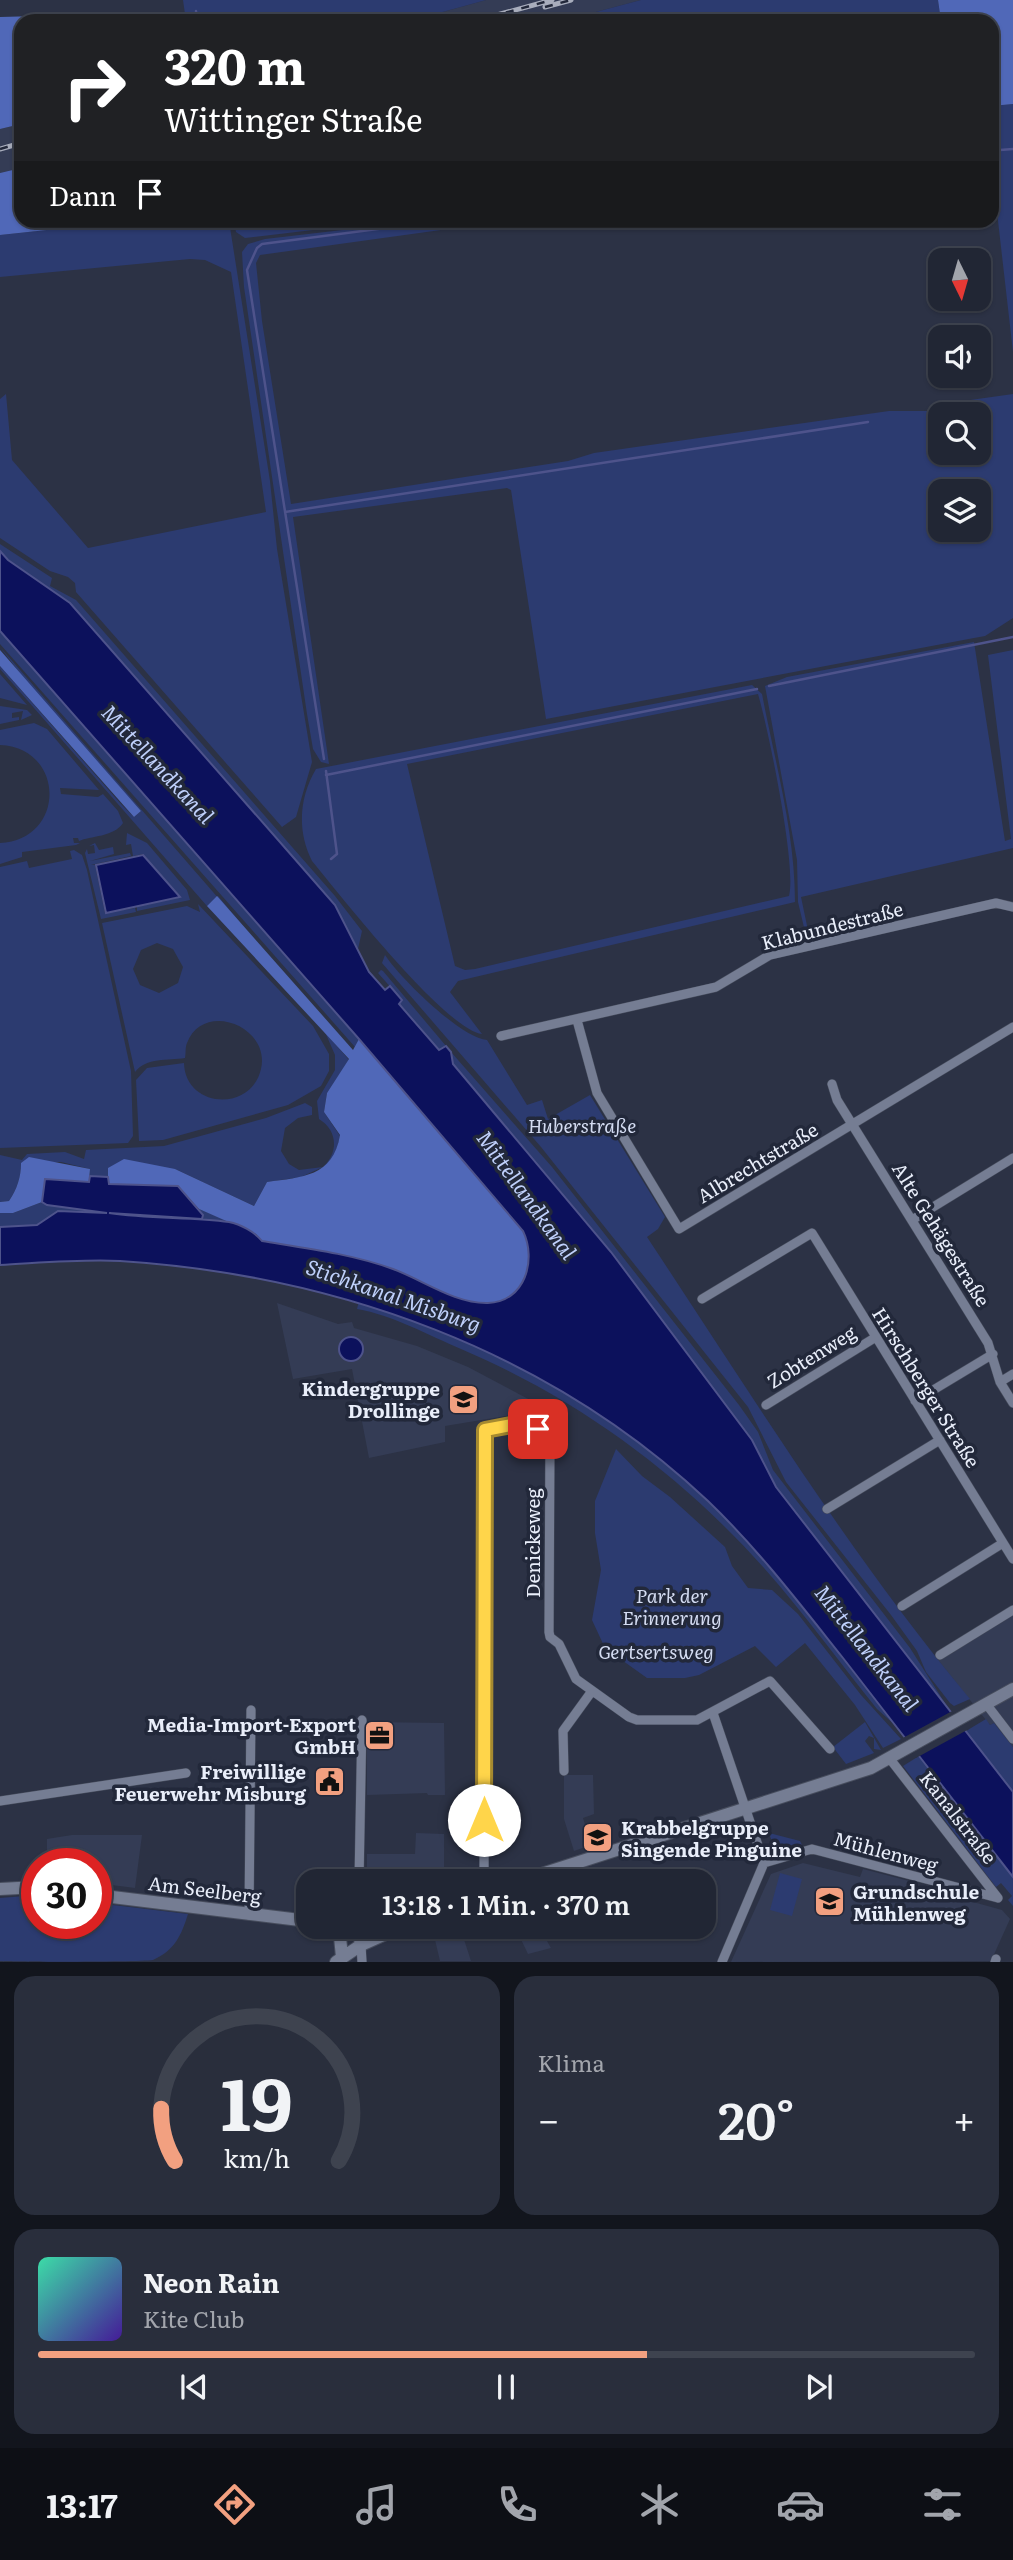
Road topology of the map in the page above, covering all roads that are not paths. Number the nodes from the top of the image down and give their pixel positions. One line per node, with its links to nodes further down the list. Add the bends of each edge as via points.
1 (1013, 907): 2 (street, Klabundestraße, via 996,903 770,956 716,987)
2 (578, 1020): 4 (street, Klabundestraße); 6 (street, Albrechtstraße, via 597,1093 679,1229)
3 (1013, 1027): 6 (street, Albrechtstraße)
4 (501, 1036)
5 (832, 1084): 6 (street)
6 (853, 1124): 8 (street, Alte Gehägestraße)
7 (1013, 1158): 8 (street)
8 (912, 1220): 11 (street, Alte Gehägestraße)
9 (702, 1299): 10 (street, Hirschberger Straße, via 812,1233)
10 (876, 1337): 14 (street, Hirschberger Straße); 16 (street, Zobtenweg)
11 (993, 1354): 13 (street, Alte Gehägestraße); 14 (street)
12 (1013, 1374): 13 (street)
13 (1000, 1382): 15 (street, Alte Gehägestraße)
14 (915, 1401): 17 (street, Hirschberger Straße)
15 (1013, 1403)
16 (765, 1405)
17 (940, 1440): 18 (street); 19 (street, Hirschberger Straße)
18 (827, 1509)
19 (1003, 1543): 20 (street, Hirschberger Straße); 21 (street)
20 (1013, 1559)
21 (902, 1606)
22 (1013, 1610): 23 (street)
23 (940, 1655)
24 (1013, 1689): 26 (main road)
25 (592, 1691): 28 (street, via 637,1720 697,1720); 33 (street, via 563,1731); 39 (street, Denickeweg, via 576,1679 549,1632 550,1437 527,1422 485,1430)
26 (987, 1705): 30 (street); 32 (main road)
27 (251, 1710): 45 (street)
28 (713, 1713): 31 (street, via 717,1706 770,1681); 36 (street)
29 (362, 1720): 38 (street)
30 (1013, 1740)
31 (830, 1749)
32 (895, 1756): 36 (main road); 44 (street, Kanalstraße)
33 (564, 1771)
34 (186, 1773): 35 (street)
35 (0, 1801)
36 (745, 1809): 37 (street); 40 (main road)
37 (764, 1863): 44 (street, Mühlenweg, via 812,1849); 51 (street)
38 (359, 1869)
39 (484, 1869)
40 (558, 1869)
41 (21, 1888): 42 (main road)
42 (0, 1889)
43 (112, 1897): 45 (main road, Am Seelberg)
44 (998, 1898)
45 (249, 1915): 46 (main road, Am Seelberg)
46 (296, 1920)
47 (340, 1939): 50 (main road)
48 (383, 1939): 49 (main road)
49 (361, 1954): 50 (main road)
50 (339, 1959)
51 (722, 1962)

